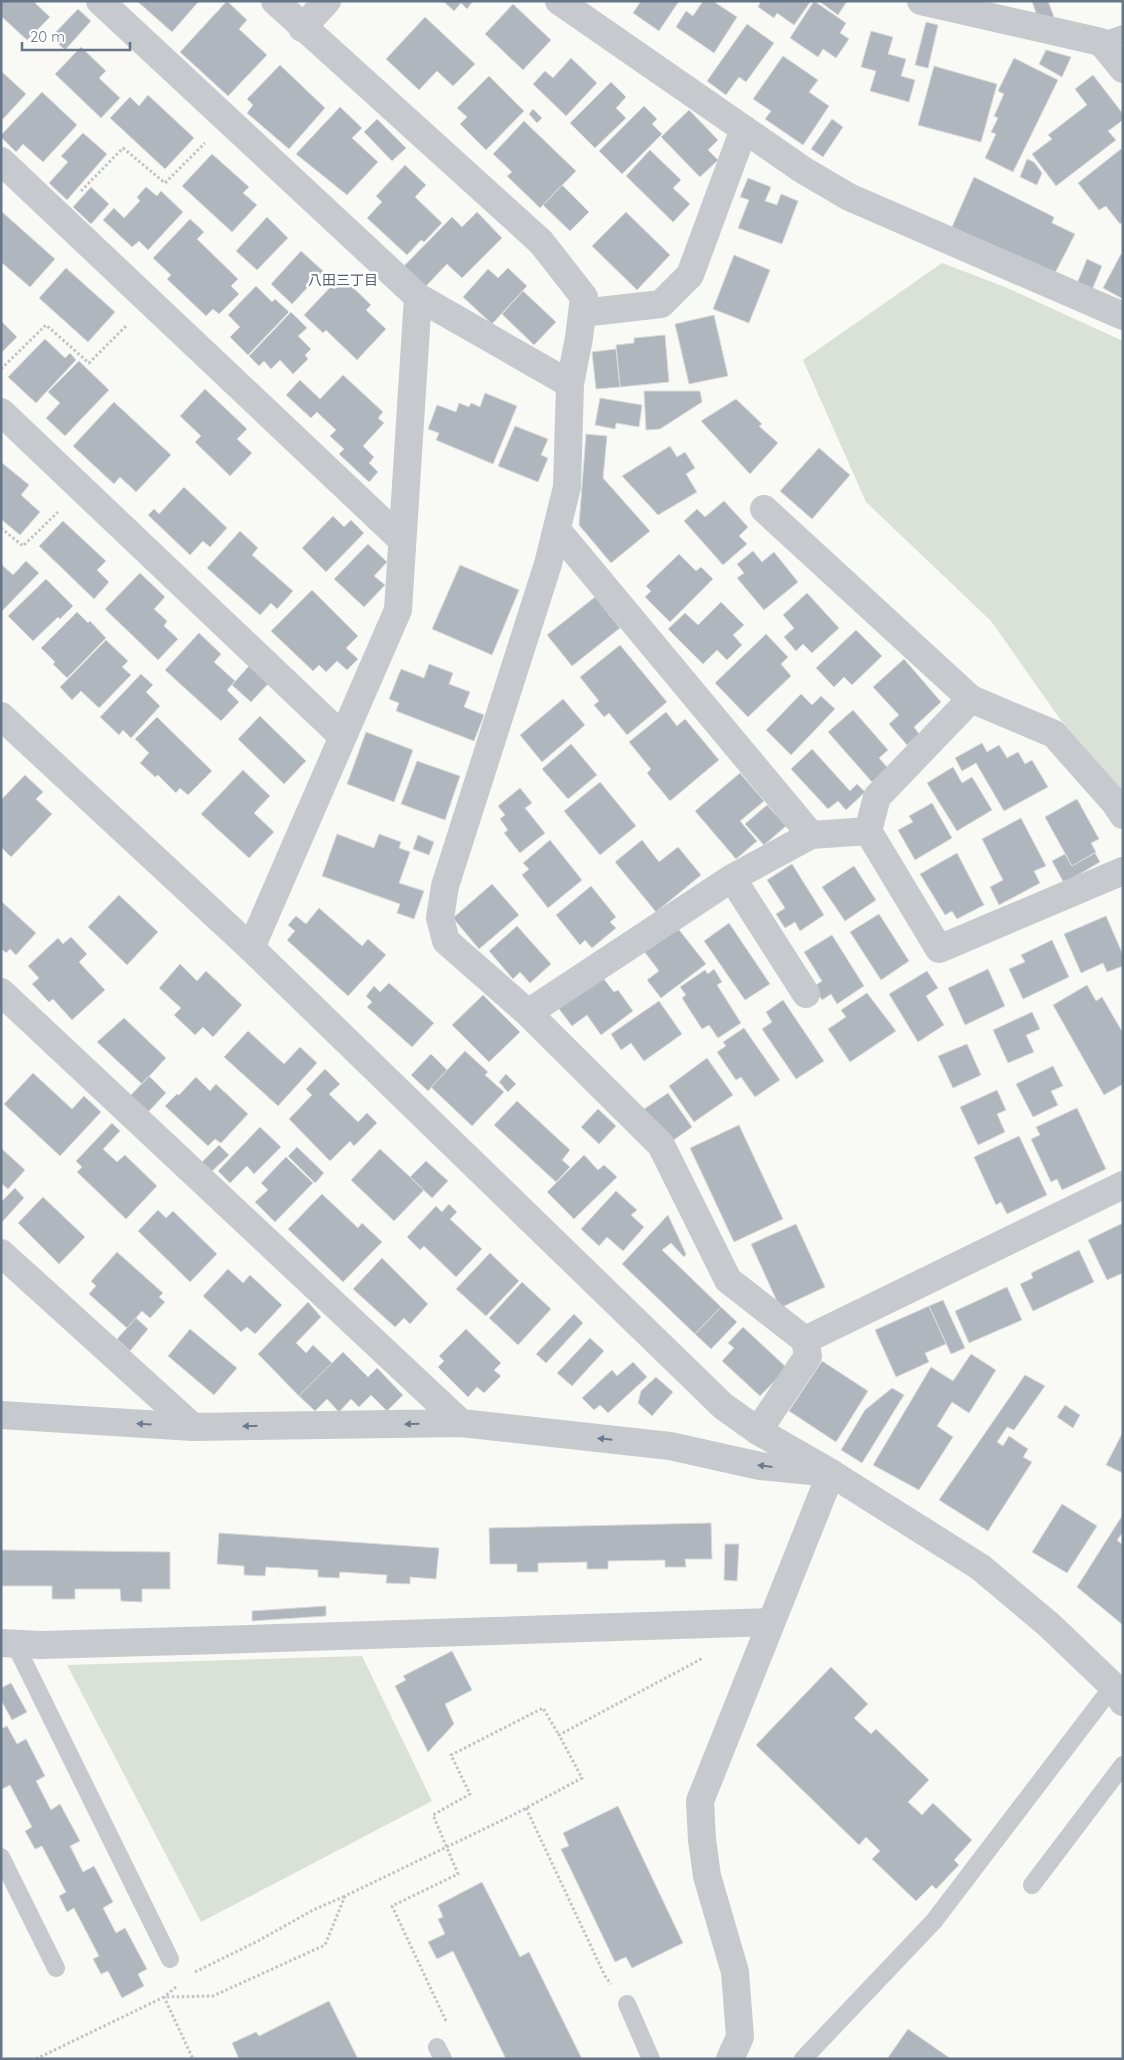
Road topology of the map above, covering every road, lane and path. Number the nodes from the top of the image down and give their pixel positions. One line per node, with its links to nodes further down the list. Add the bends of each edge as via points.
1 (100, 1): 9 (street)
2 (275, 1): 6 (street)
3 (327, 1): 6 (street)
4 (560, 1): 10 (street)
5 (921, 1): 7 (street)
6 (302, 28): 15 (street, via 541,242 584,296)
7 (1112, 38): 8 (street)
8 (1123, 69)
9 (228, 120): 12 (path, via 165,183 123,148); 13 (street)
10 (744, 129): 15 (street, via 690,275 661,304); 16 (street, via 849,197)
11 (1, 161): 12 (street)
12 (58, 215): 14 (street)
13 (418, 297): 18 (street); 24 (street)
14 (150, 302): 17 (path, via 89,363 46,325); 24 (street)
15 (582, 313): 18 (street)
16 (1123, 316)
17 (1, 369)
18 (570, 384): 23 (street, via 567,487)
19 (1, 412): 20 (street)
20 (82, 488): 22 (path, via 23,546); 27 (street)
21 (764, 509): 25 (street)
22 (1, 528)
23 (556, 530): 30 (street); 36 (street, via 445,886 440,918 446,941)
24 (402, 540): 27 (street, via 398,610)
25 (971, 699): 28 (street, via 1054,734); 29 (street, via 877,797)
26 (1, 716): 33 (street)
27 (342, 736): 33 (street)
28 (1123, 815)
29 (868, 831): 30 (street); 31 (street, via 939,949)
30 (811, 835): 32 (street)
31 (1123, 871)
32 (732, 878): 35 (street); 36 (street)
33 (251, 948): 43 (street, via 723,1406)
34 (1, 992): 41 (street)
35 (806, 994)
36 (528, 1013): 39 (street, via 661,1145 728,1280)
37 (1123, 1185): 39 (street)
38 (1, 1253): 42 (street)
39 (805, 1340): 43 (street, via 808,1356)
40 (1, 1415): 42 (street, one-way to 40)
41 (461, 1423): 42 (street, one-way to 42); 44 (street, one-way to 41, via 760,1466 670,1446)
42 (193, 1427)
43 (758, 1430): 44 (street)
44 (831, 1472): 45 (street); 48 (street, via 980,1567)
45 (772, 1622): 46 (street, via 219,1640); 66 (street, via 700,1801 707,1876 735,1972 740,2036)
46 (8, 1643): 56 (lane)
47 (704, 1658): 49 (path)
48 (1120, 1689): 67 (lane, via 934,1921)
49 (559, 1734): 51 (path, via 582,1778); 52 (path, via 543,1708 450,1755 470,1794 433,1815)
50 (1123, 1765): 54 (lane)
51 (526, 1808): 52 (path); 61 (path, via 605,1976)
52 (447, 1847): 55 (path); 62 (path, via 458,1874 392,1906 447,2022)
53 (1, 1857): 57 (lane)
54 (1032, 1885)
55 (344, 1896): 58 (path); 60 (path, via 325,1945 213,1996)
56 (170, 1959)
57 (56, 1968)
58 (191, 1974)
59 (177, 1986): 60 (path)
60 (164, 1997): 63 (path); 64 (path)
61 (626, 2004): 65 (lane)
62 (440, 2053)
63 (36, 2059)
64 (193, 2059)
65 (651, 2059)
66 (730, 2059)
67 (803, 2059)

